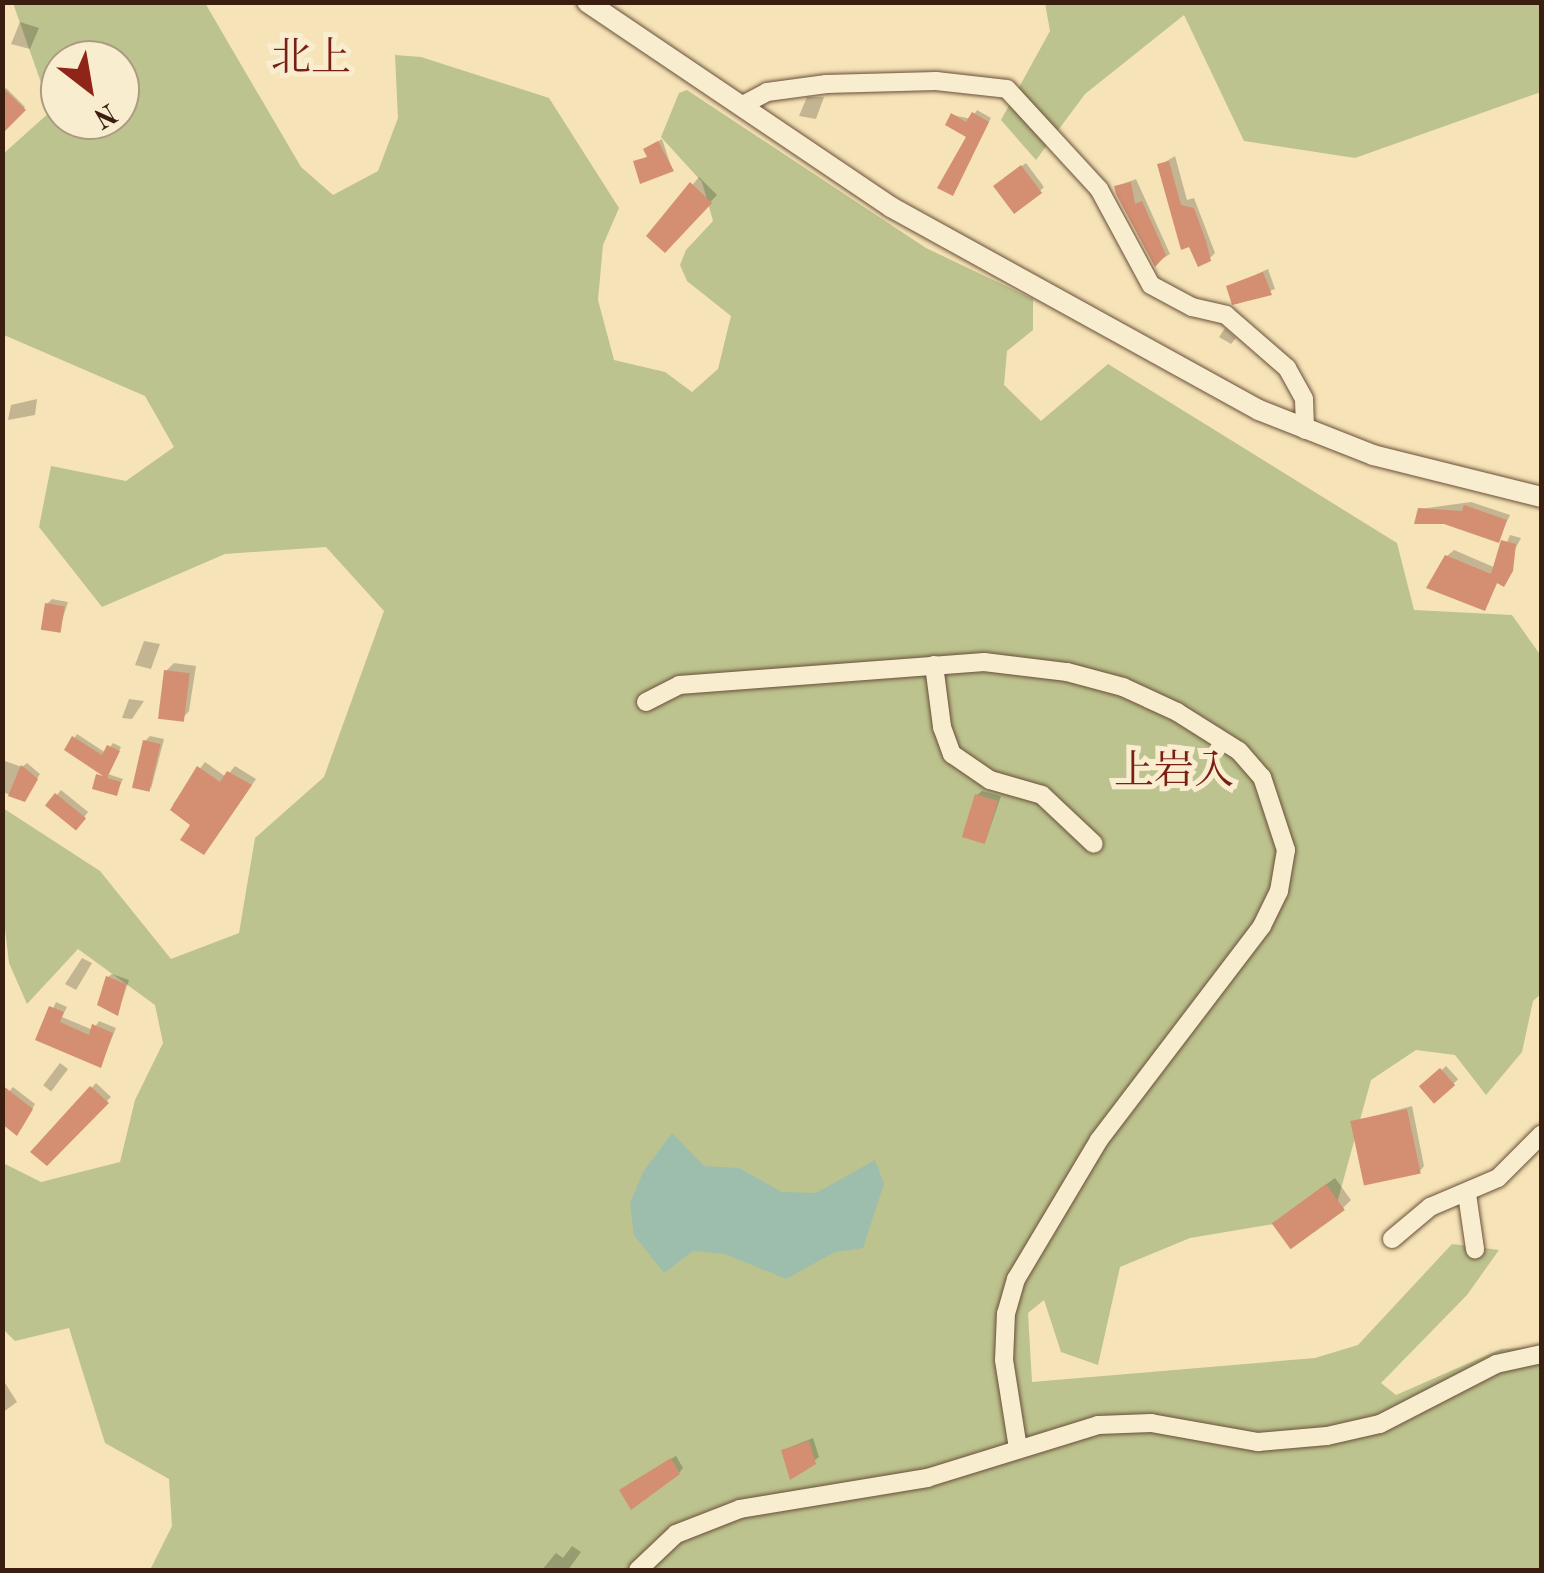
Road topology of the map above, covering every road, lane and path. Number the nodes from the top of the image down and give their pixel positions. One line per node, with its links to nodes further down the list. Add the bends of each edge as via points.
1 (587, 2): 2 (street)
2 (740, 106): 3 (street, via 891,207); 3 (street, via 767,92 826,84 936,82 1007,89 1099,188 1152,285 1192,308 1226,315 1286,368 1304,399)
3 (1305, 430): 4 (street, via 1373,455)
4 (1542, 497)
5 (934, 666): 6 (street, via 679,685); 7 (street, via 952,754 990,780 1042,795); 13 (street, via 984,662 1067,672 1124,687 1176,712 1238,752 1262,778 1286,850 1279,891 1262,926 1098,1140 1016,1279 1004,1360)
6 (646, 702)
7 (1094, 844)
8 (1542, 1134): 9 (street, via 1498,1178)
9 (1467, 1194): 10 (street, via 1430,1207); 11 (street)
10 (1392, 1239)
11 (1475, 1249)
12 (1542, 1354): 13 (street, via 1496,1364 1380,1424 1327,1436 1258,1442 1152,1423 1098,1425)
13 (1018, 1448): 14 (street, via 926,1478 708,1518 676,1534)
14 (638, 1570)

